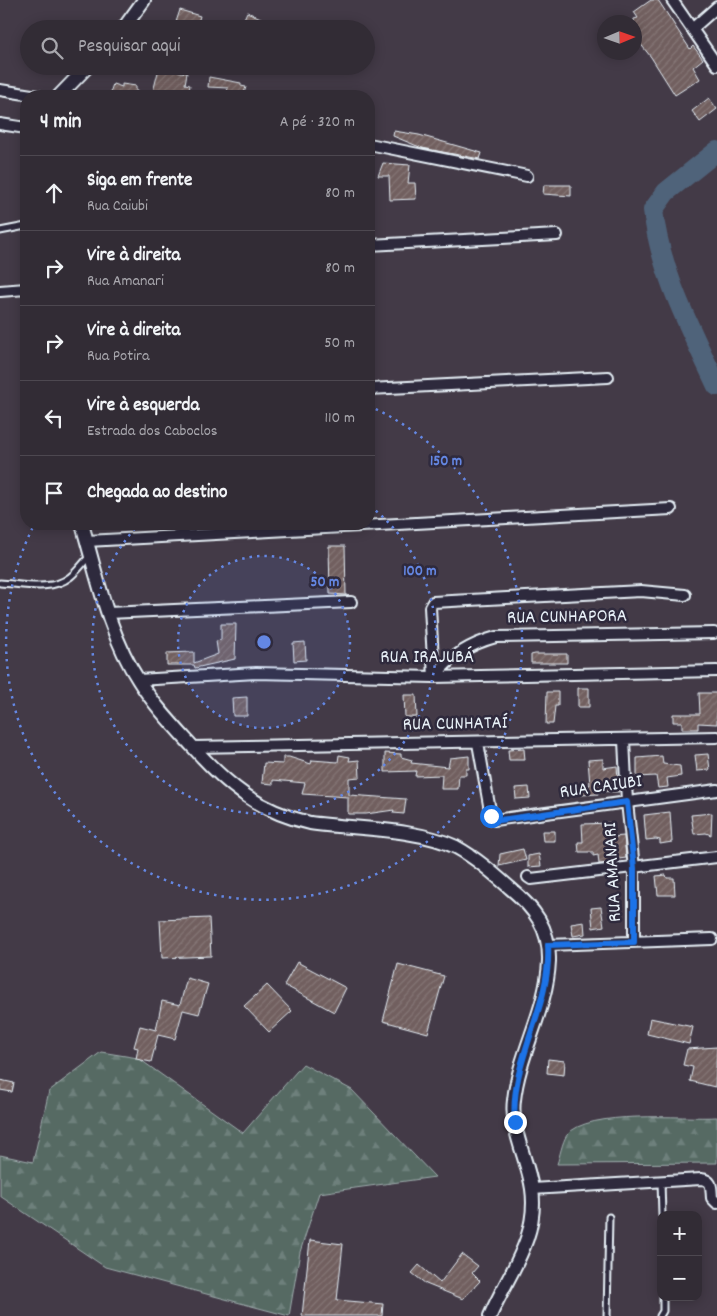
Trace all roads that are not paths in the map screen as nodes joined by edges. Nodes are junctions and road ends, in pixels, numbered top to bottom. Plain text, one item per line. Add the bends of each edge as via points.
1 (144, 0) edge
2 (672, 0) edge
3 (717, 7) edge
4 (130, 20) edge
5 (692, 29) junction
6 (717, 65) edge
7 (79, 75) edge
8 (0, 90) edge
9 (65, 90) edge
10 (20, 93) edge
11 (0, 124) edge
12 (20, 127) edge
13 (375, 145) edge
14 (527, 176) dead end
15 (20, 227) edge
16 (0, 231) edge
17 (557, 235) dead end
18 (375, 245) edge
19 (20, 289) edge
20 (0, 291) edge
21 (608, 377) dead end
22 (375, 389) edge
23 (671, 509) dead end
24 (375, 525) edge
25 (83, 530) edge
26 (287, 530) edge
27 (86, 541) junction
28 (91, 555) junction
29 (0, 583) edge
30 (685, 595) dead end
31 (351, 602) dead end
32 (108, 613) junction
33 (714, 633) dead end
34 (717, 671) edge
35 (434, 677) junction
36 (138, 680) junction
37 (717, 737) edge
38 (624, 740) junction
39 (478, 743) junction
40 (193, 748) junction
41 (717, 790) edge
42 (627, 802) junction
43 (717, 857) edge
44 (634, 868) junction
45 (528, 877) dead end
46 (712, 939) dead end
47 (634, 942) junction
48 (548, 945) junction
49 (661, 1181) junction
50 (532, 1189) junction
51 (717, 1203) edge
52 (662, 1211) edge
53 (609, 1217) dead end
54 (663, 1301) edge
55 (490, 1316) edge
56 (607, 1316) edge
57 (660, 1316) edge

1 - 4 street
2 - 5 street
3 - 5 street
5 - 6 street
7 - 9 street
8 - 10 street
11 - 12 street
13 - 14 street
15 - 16 lane
17 - 18 street
19 - 20 street
21 - 22 street
23 - 24 street
25 - 27 street
26 - 27 street
27 - 28 street
28 - 29 lane via 70,577 57,584
28 - 32 street
30 - 35 street via 641,591 433,602 430,607
31 - 32 street
32 - 36 street
33 - 35 street, RUA CUNHAPORA via 496,637 471,646 448,660
34 - 35 street, RUA IRAJUBÁ
35 - 36 street, RUA IRAJUBÁ via 256,673
36 - 40 street
37 - 38 street, RUA CUNHATAÍ
38 - 39 street, RUA CUNHATAÍ
38 - 42 street, RUA AMANARI
39 - 40 street, RUA CUNHATAÍ
39 - 42 street, RUA CAIUBI via 494,820
40 - 48 street via 231,787 291,819 428,838 454,847 481,862 526,901 544,926
41 - 42 street, RUA CAIUBI
42 - 44 street, RUA AMANARI
43 - 44 street
44 - 45 street
44 - 47 street, RUA AMANARI
46 - 47 street
47 - 48 street
48 - 50 street via 545,985 516,1083 513,1104
49 - 50 street
49 - 51 street via 707,1179 711,1183 712,1198
49 - 52 lane
50 - 55 street via 533,1216 529,1234
53 - 56 lane
54 - 57 lane

